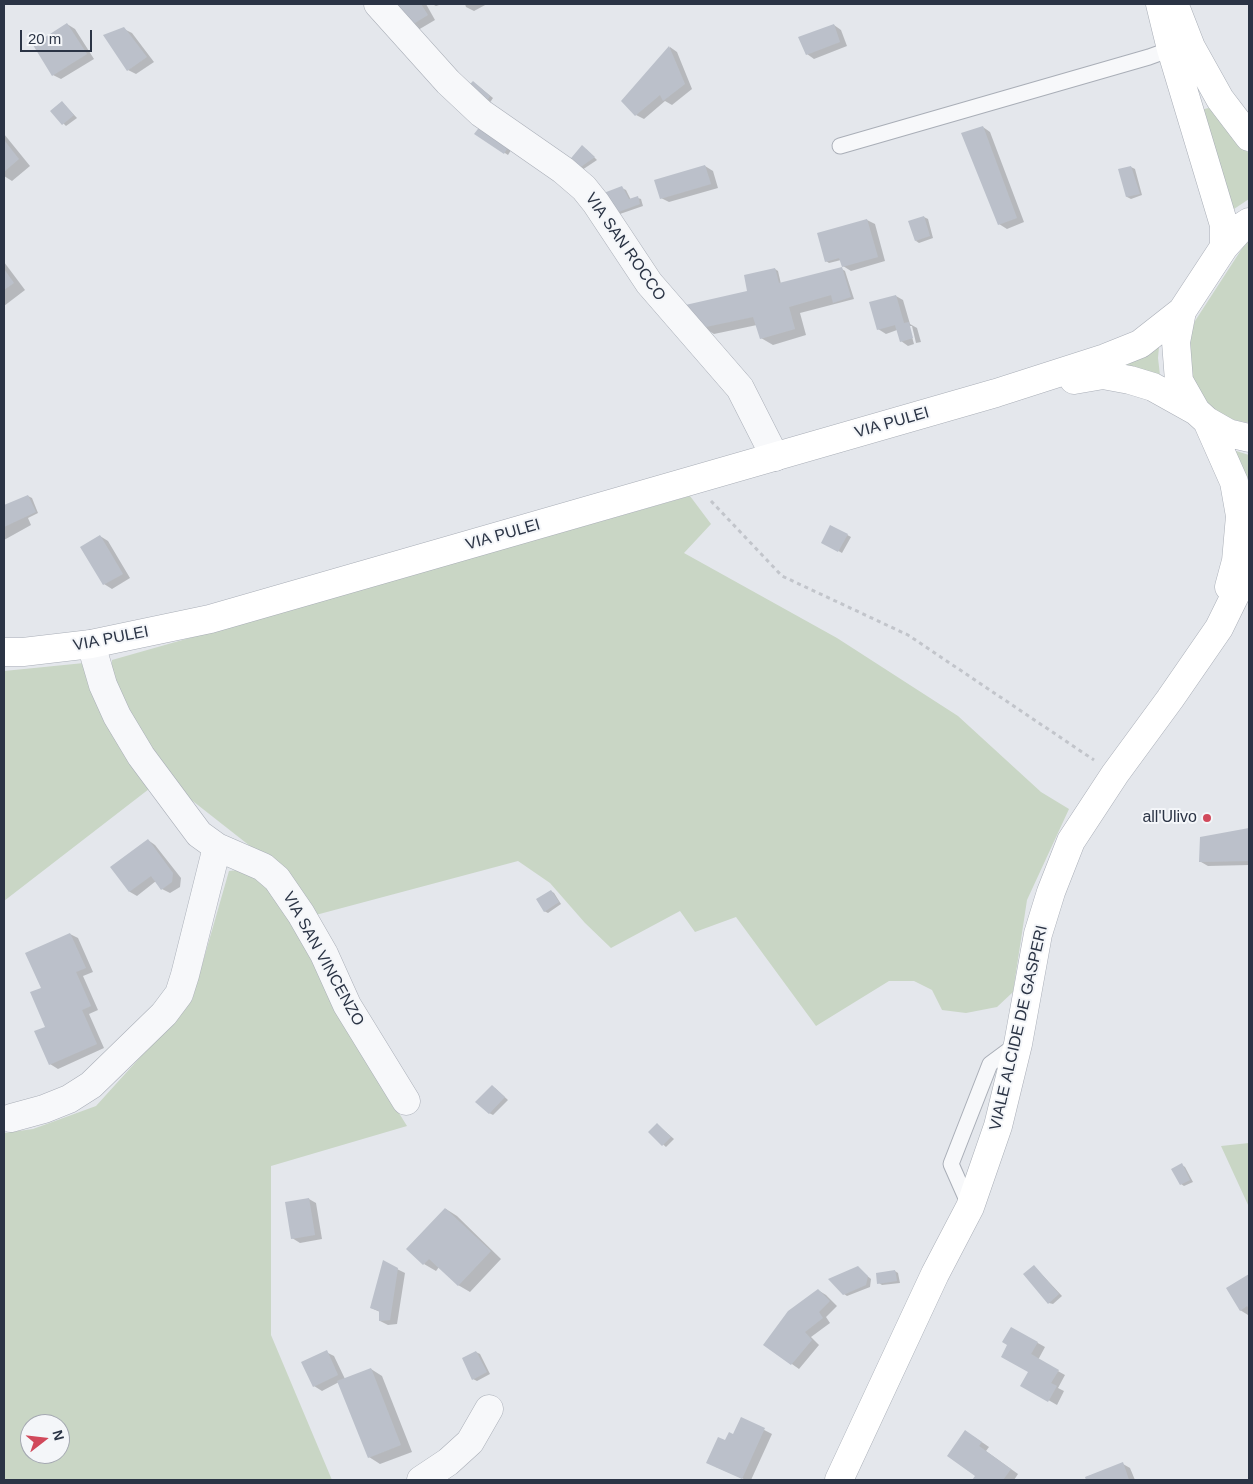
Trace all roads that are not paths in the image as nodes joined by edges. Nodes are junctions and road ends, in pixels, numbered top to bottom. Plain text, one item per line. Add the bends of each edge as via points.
1 (378, 4) edge
2 (1160, 4) edge
3 (1175, 4) edge
4 (1171, 49) junction
5 (1249, 137) edge
6 (840, 146) dead end
7 (1249, 222) edge
8 (1224, 247) junction
9 (1182, 312) junction
10 (996, 393) junction
11 (1201, 416) junction
12 (1249, 438) edge
13 (775, 457) junction
14 (1249, 567) edge
15 (1219, 628) junction
16 (91, 644) junction
17 (4, 652) edge
18 (217, 847) junction
19 (406, 1101) dead end
20 (10, 1118) dead end
21 (489, 1410) dead end
22 (839, 1479) edge
23 (421, 1480) edge

1 - 13 street, VIA SAN ROCCO via 481,114 584,188 649,283 740,388
2 - 4 main road
3 - 5 main road via 1196,56 1220,99
4 - 6 lane
4 - 8 main road via 1224,225
7 - 8 main road
8 - 9 main road
9 - 10 main road via 1140,344
9 - 11 main road via 1176,342 1179,382
10 - 11 main road via 1103,375 1153,387
10 - 13 main road, VIA PULEI
11 - 12 main road via 1228,433
11 - 15 main road via 1234,482 1240,516 1236,561
13 - 16 main road, VIA PULEI via 210,619
14 - 15 main road
15 - 22 main road, VIALE ALCIDE DE GASPERI via 1115,774 1072,841 1038,934 1018,1044 998,1126 970,1207
16 - 17 main road, VIA PULEI
16 - 18 street, VIA SAN VINCENZO via 103,685 141,756 199,834
18 - 19 street, VIA SAN VINCENZO via 263,866 277,879 301,914 347,1005
18 - 20 street via 179,994 164,1014 91,1085 69,1099
21 - 23 street via 470,1442

